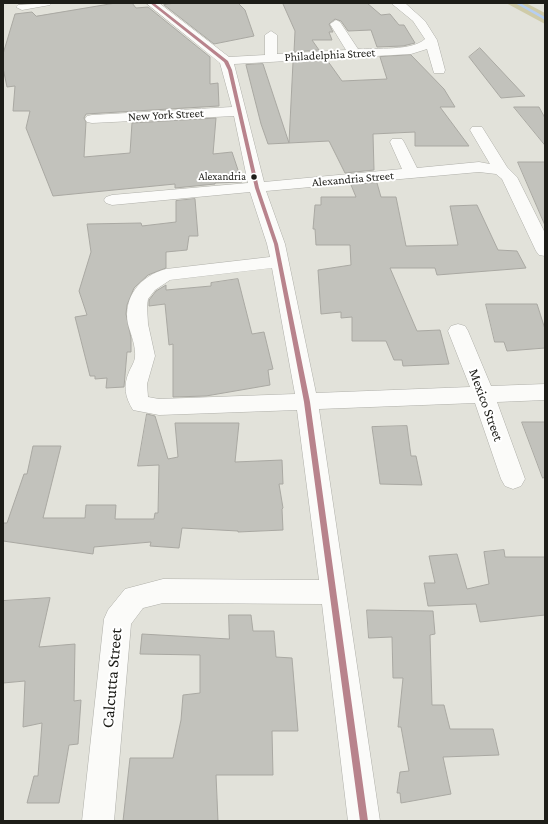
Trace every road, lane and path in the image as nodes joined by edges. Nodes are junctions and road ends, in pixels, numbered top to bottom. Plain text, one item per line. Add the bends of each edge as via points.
1 (46, 3) edge
2 (152, 3) edge
3 (397, 3) edge
4 (22, 7) dead end
5 (336, 24) dead end
6 (270, 35) dead end
7 (431, 40) junction
8 (354, 53) junction
9 (271, 58) junction
10 (226, 61) junction
11 (439, 70) dead end
12 (240, 111) junction
13 (92, 119) dead end
14 (477, 130) dead end
15 (397, 142) dead end
16 (501, 170) junction
17 (412, 174) junction
18 (257, 188) junction
19 (112, 200) dead end
20 (545, 251) edge
21 (279, 262) junction
22 (458, 331) dead end
23 (545, 392) edge
24 (484, 396) junction
25 (307, 402) junction
26 (513, 480) dead end
27 (334, 592) junction
28 (98, 821) edge
29 (364, 821) edge

1 - 4 street
2 - 10 street
3 - 7 street via 423,23
5 - 8 street
6 - 9 street
7 - 8 street, Philadelphia Street via 425,46 412,50
7 - 11 street
8 - 9 street, Philadelphia Street
9 - 10 street, Philadelphia Street
10 - 12 street
12 - 13 street, New York Street
12 - 18 street
14 - 16 street
15 - 17 street
16 - 17 street, Alexandria Street via 479,167
16 - 20 street via 509,177
17 - 18 street, Alexandria Street
18 - 19 street, Alexandria Street
18 - 21 street via 276,244
21 - 25 street
21 - 25 street via 166,275 144,289 138,299 136,316 146,360 135,388 136,397 141,404 158,407
22 - 24 street, Mexico Street
23 - 24 street
24 - 25 street
24 - 26 street, Mexico Street
25 - 27 street
27 - 28 street, Calcutta Street via 163,591 134,598 118,619
27 - 29 street

